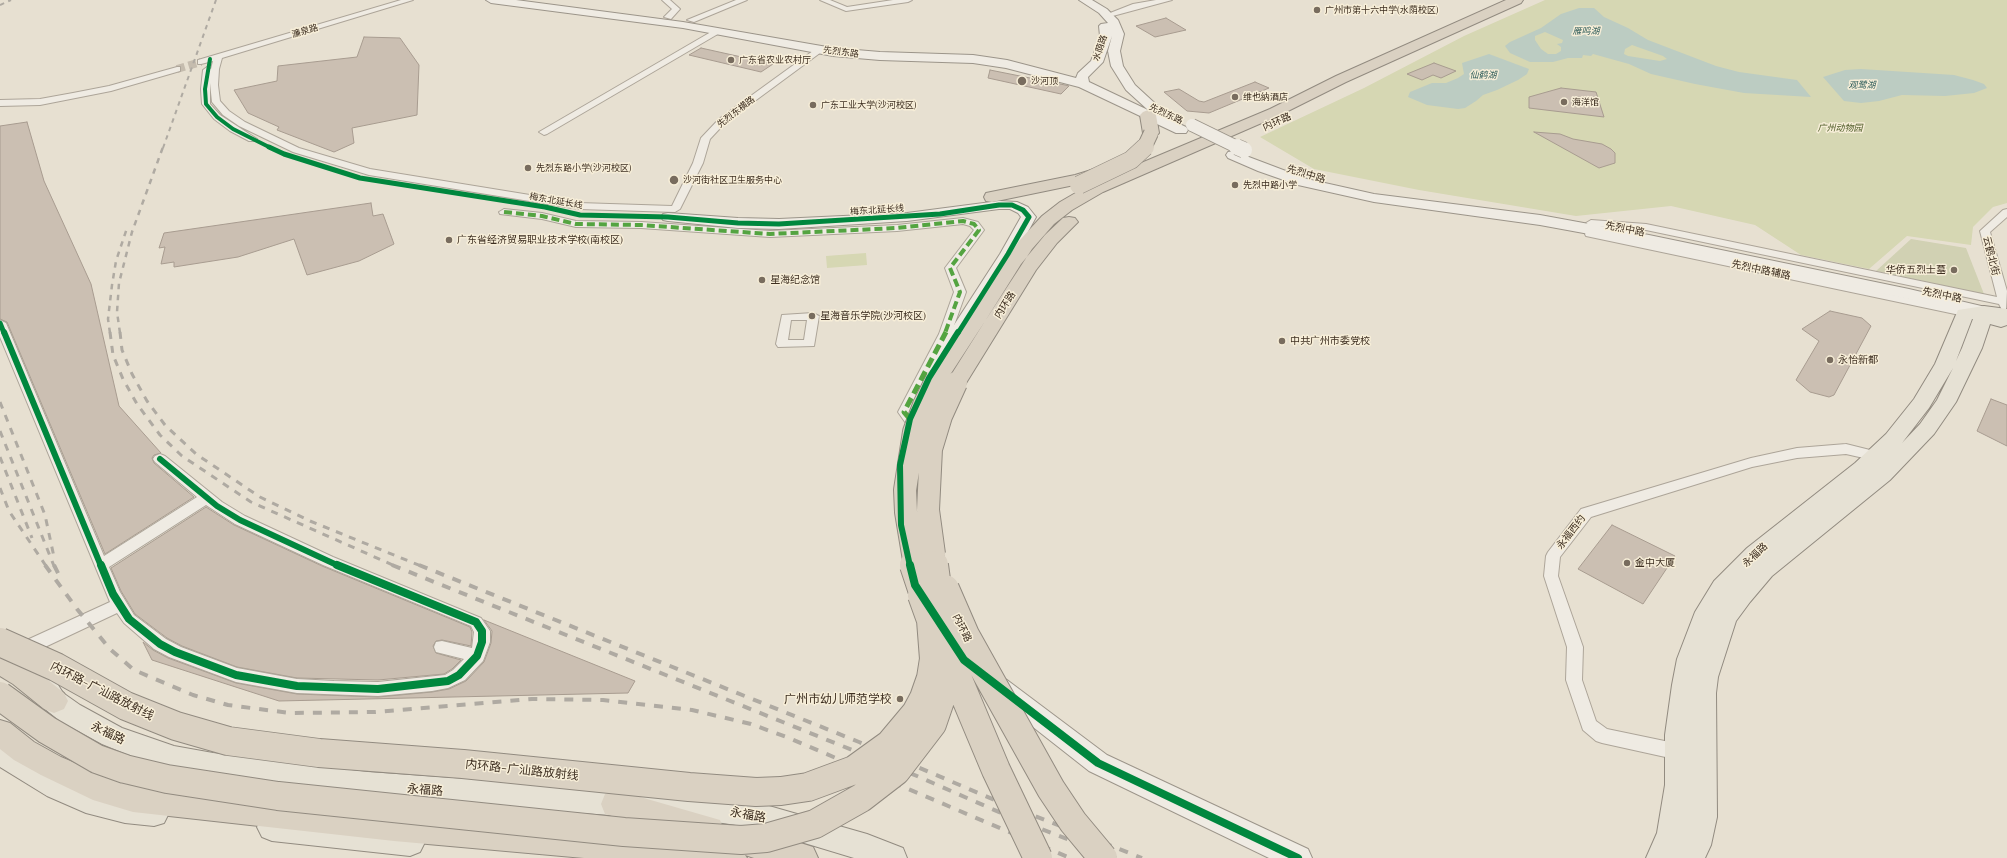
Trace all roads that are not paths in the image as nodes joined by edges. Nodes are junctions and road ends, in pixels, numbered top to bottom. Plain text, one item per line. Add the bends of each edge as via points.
1 (409, 0) edge
2 (491, 0) edge
3 (529, 0) edge
4 (666, 0) edge
5 (743, 0) edge
6 (824, 0) edge
7 (908, 0) edge
8 (1071, 0) edge
9 (1084, 0) edge
10 (1168, 0) edge
11 (1517, 0) edge
12 (1531, 0) edge
13 (1109, 15) junction
14 (668, 17) junction
15 (691, 20) junction
16 (714, 28) junction
17 (820, 50) junction
18 (219, 56) junction
19 (177, 69) tunnel mouth
20 (1120, 72) junction
21 (1082, 80) junction
22 (1107, 83) junction
23 (1298, 101) junction
24 (216, 102) junction
25 (0, 103) edge
26 (206, 104) junction
27 (1151, 112) junction
28 (544, 132) dead end
29 (286, 150) junction
30 (1364, 193) junction
31 (492, 196) junction
32 (992, 197) joint
33 (504, 212) dead end
34 (2007, 212) edge
35 (672, 213) junction
36 (966, 215) junction
37 (578, 220) junction
38 (1789, 260) junction
39 (1000, 280) junction
40 (1930, 292) junction
41 (2007, 311) edge
42 (1977, 313) junction
43 (0, 323) edge
44 (910, 420) junction
45 (1877, 456) junction
46 (160, 459) dead end
47 (206, 498) junction
48 (931, 541) junction
49 (101, 565) junction
50 (922, 595) junction
51 (119, 605) junction
52 (0, 634) edge
53 (442, 647) dead end
54 (7, 652) edge
55 (477, 656) junction
56 (0, 696) edge
57 (54, 701) joint
58 (0, 732) edge
59 (0, 752) edge
60 (1679, 752) junction
61 (616, 804) junction
62 (590, 858) edge
63 (731, 858) edge
64 (802, 858) edge
65 (892, 858) edge
66 (1038, 858) edge
67 (1103, 858) edge
68 (1298, 858) edge
69 (1662, 858) edge
70 (1690, 858) edge

1 - 18 street, 濂泉路
2 - 16 street, 先烈东路
3 - 14 street, 先烈东路
4 - 14 street via 676,9
5 - 15 street
6 - 7 street via 846,9
8 - 21 street, 水荫路 via 1097,16 1106,29 1097,62
9 - 13 street
10 - 13 street via 1131,7
11 - 23 highway, 内环路 via 1484,13
12 - 48 highway, 内环路, bridge via 1425,48 1291,116 1130,186 1087,209 1059,231 1040,253 956,382 941,416 928,468
13 - 20 street, 水荫路 via 1117,30 1114,56
14 - 15 street, 先烈东路
15 - 16 street, 先烈东路
16 - 17 street, 先烈东路
16 - 21 street, 先烈东路 via 852,49 1001,58
16 - 28 street
17 - 21 street, 先烈东路 via 872,56 986,61
17 - 35 street, 先烈东横路 via 722,121 706,138 698,163
18 - 24 street via 215,69
18 - 26 street, 濂泉路 via 205,60
19 - 25 street via 73,96 40,102
20 - 22 street
20 - 27 street
21 - 22 street
21 - 27 street, 先烈东路
22 - 27 street, 先烈东路
23 - 32 highway via 1097,174
23 - 39 highway, 内环路 via 1086,194 1057,213 1033,236
24 - 26 street
24 - 29 street, 梅东北延长线 via 242,124
26 - 29 street, 梅东北延长线 via 232,129
27 - 30 street, 先烈东路 via 1289,178
27 - 39 highway, bridge via 1151,133 1146,146 1131,160 1067,191 1044,207 1036,216
29 - 31 street, 梅东北延长线 via 360,178
30 - 38 street, 先烈中路 via 1513,209
30 - 42 street, 先烈中路 via 1419,206 1516,217 1649,240
31 - 35 street, 梅东北延长线
31 - 37 street, 梅东北延长线 via 545,207
32 - 35 street, 梅东北延长线 via 885,212 827,216
33 - 37 street
34 - 41 street, 云鹤北街 via 1985,231
35 - 36 street, 梅东北延长线 via 738,223 779,224 940,214
35 - 37 street, 梅东北延长线
36 - 37 street via 889,229 770,234
36 - 44 street via 979,230 950,268 960,292 945,334 904,412
36 - 44 street, 梅东北延长线 via 999,204 1012,205 1023,210 1029,217 929,378
38 - 40 street, 先烈中路
38 - 41 street, 先烈中路辅路
39 - 50 highway, 内环路, bridge via 945,365 927,398 914,432 907,471 906,512 912,557
40 - 41 street, 先烈中路
40 - 42 street
41 - 42 main road
42 - 45 main road, 永福路 via 1922,403
42 - 70 main road, 永福路 via 1972,348 1950,395 1927,429 1882,475 1764,570 1741,595 1725,618 1704,677 1702,817 1696,845
43 - 49 street
44 - 68 street via 900,465 901,525 915,585 964,660 1098,764
45 - 60 main road, 永福路 via 1824,501 1768,542 1723,588 1704,619 1690,659 1682,706
45 - 60 street, 永福西约 via 1846,449 1797,453 1751,463 1586,512 1553,556 1551,576 1575,647 1574,680 1589,724 1602,736
46 - 47 street
47 - 49 street
47 - 55 street via 240,520 328,561 476,622 482,631 482,642
48 - 56 highway, bridge via 946,670 944,689 932,724 896,771 861,798 815,824 766,838 733,840 624,832 278,796 167,779 97,759 47,730
48 - 67 highway, 内环路, bridge via 936,565 952,608 992,684 1051,789 1073,822
49 - 51 street
50 - 54 highway, 内环路-广汕路放射线, bridge via 931,620 934,659 931,678 916,713 890,744 854,770 808,787 781,791 756,792 689,787 463,764 311,752 228,741 176,726 132,708 56,667
50 - 66 highway, 内环路, bridge via 996,770
51 - 54 street
51 - 55 street via 147,634 175,652 236,675 297,686 378,689 432,684 448,681 459,675
52 - 54 main road
53 - 55 street
54 - 57 highway via 23,676
57 - 61 main road, 永福路 via 91,725 141,748 213,766 368,785
58 - 63 highway via 24,751 51,766 104,790 133,798 394,827 669,850
59 - 62 main road via 57,788 86,800 125,810 371,839
60 - 69 main road, 永福路 via 1679,785 1672,833
61 - 64 highway
61 - 65 main road, 永福路 via 723,810 755,815 867,848

